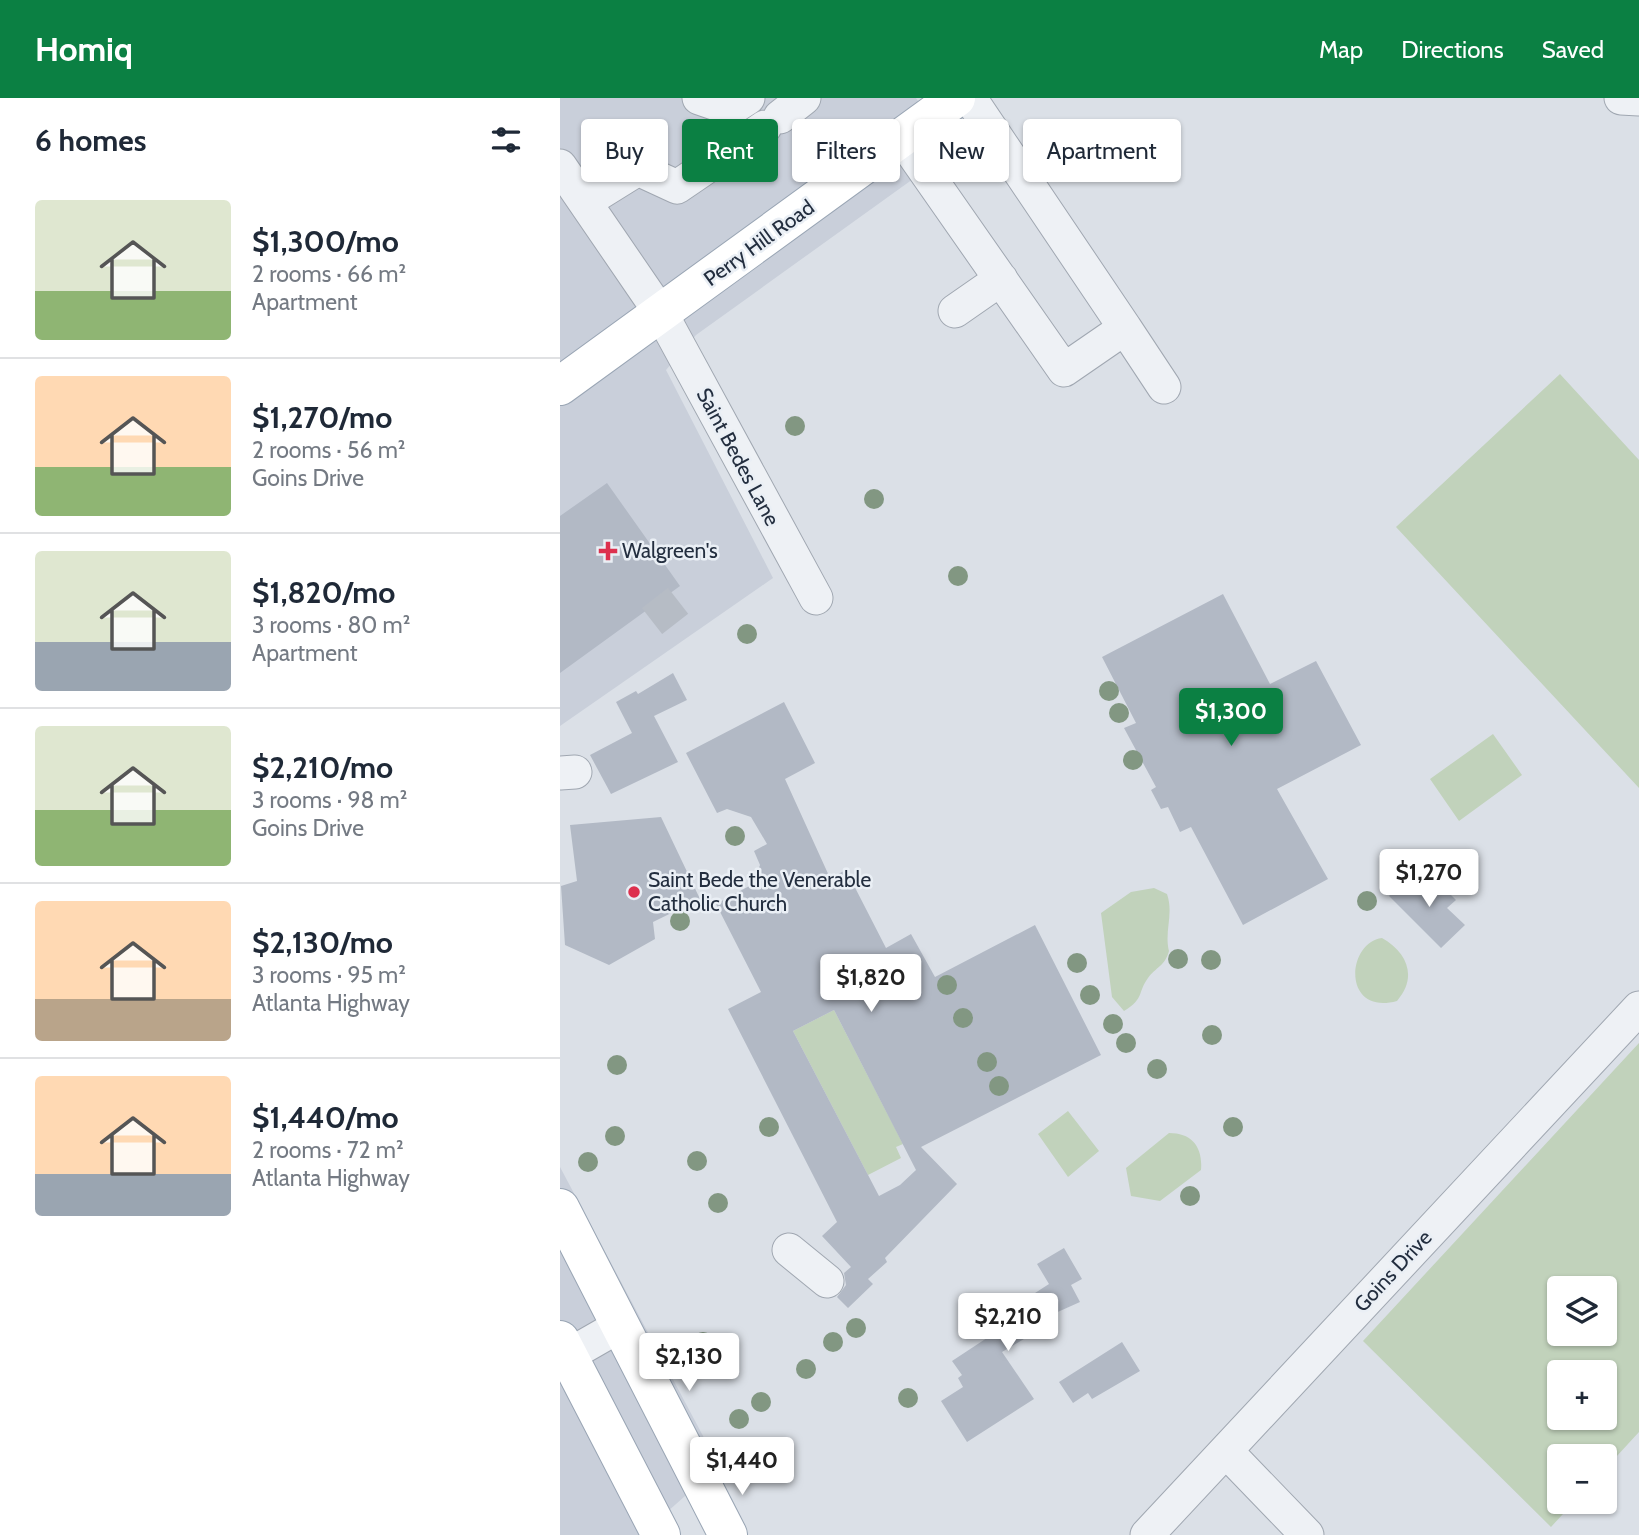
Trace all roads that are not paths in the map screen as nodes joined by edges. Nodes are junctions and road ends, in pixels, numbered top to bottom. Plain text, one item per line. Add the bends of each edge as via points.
1 (699, 98) edge
2 (748, 98) edge
3 (957, 98) edge
4 (970, 98) edge
5 (1620, 98) edge
6 (1639, 99) edge
7 (783, 114) edge
8 (902, 138) junction
9 (560, 166) edge
10 (585, 202) junction
11 (1001, 279) junction
12 (955, 311) dead end
13 (662, 315) junction
14 (1125, 328) junction
15 (560, 386) edge
16 (1164, 387) dead end
17 (816, 598) dead end
18 (1639, 1007) edge
19 (560, 1208) edge
20 (789, 1250) dead end
21 (827, 1281) dead end
22 (621, 1325) junction
23 (563, 1352) edge
24 (1226, 1451) junction
25 (661, 1535) edge
26 (728, 1535) edge
27 (1147, 1535) edge
28 (1307, 1535) edge

1 - 2 street via 731,109
3 - 8 main road, Perry Hill Road
4 - 14 street
5 - 6 street
7 - 10 street via 677,187 638,169
8 - 11 street
8 - 13 main road, Perry Hill Road
9 - 10 street, Saint Bedes Lane
10 - 13 street, Saint Bedes Lane
11 - 12 street
11 - 14 street via 1064,370
13 - 15 main road, Perry Hill Road
13 - 17 street, Saint Bedes Lane
14 - 16 street
18 - 24 street, Goins Drive
19 - 22 main road
20 - 21 street
22 - 23 street
22 - 26 main road
23 - 25 main road
24 - 27 street, Goins Drive
24 - 28 street

